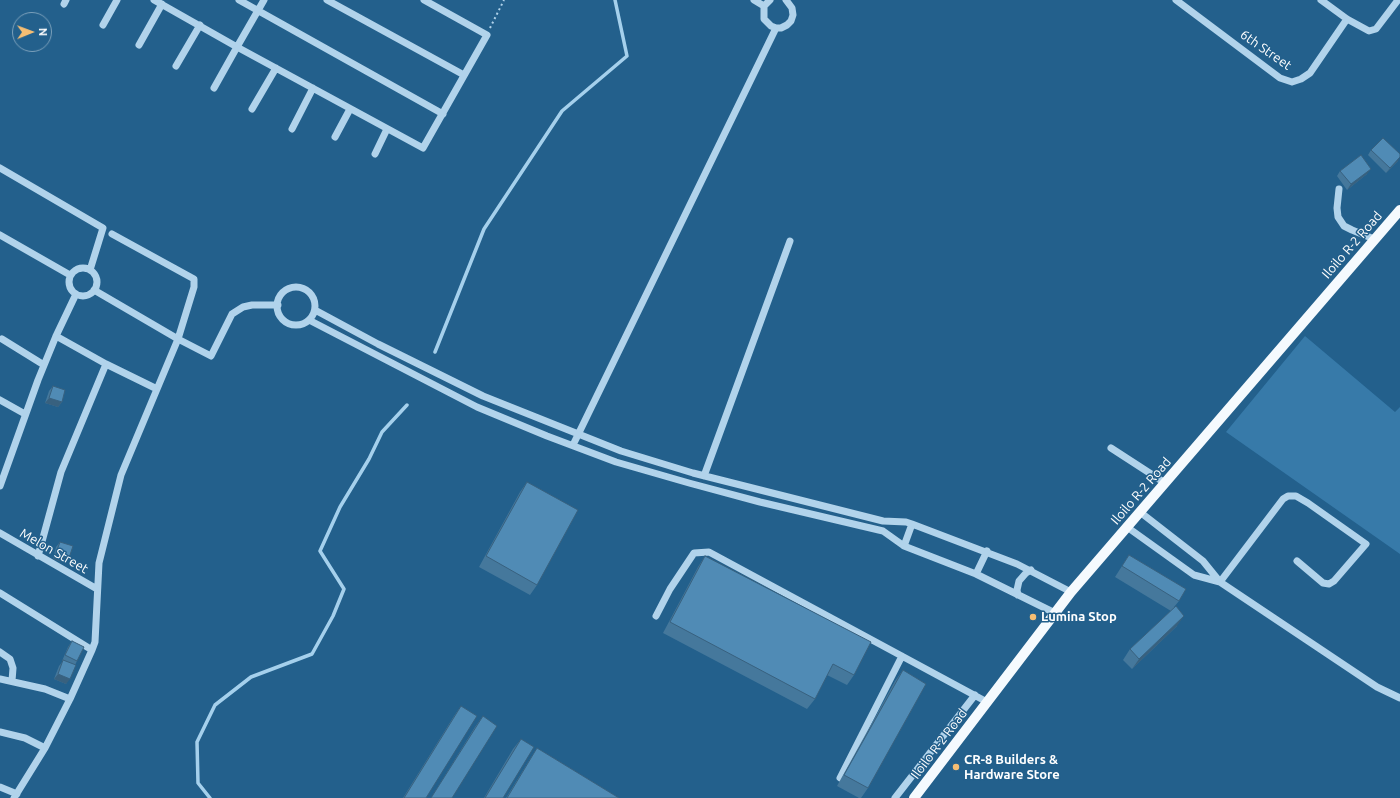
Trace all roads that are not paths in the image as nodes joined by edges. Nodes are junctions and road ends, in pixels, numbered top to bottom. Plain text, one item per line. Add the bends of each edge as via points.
1 (117, 0) edge
2 (154, 0) edge
3 (239, 0) edge
4 (264, 0) edge
5 (327, 0) edge
6 (424, 0) edge
7 (754, 0) edge
8 (770, 0) edge
9 (786, 0) edge
10 (1176, 0) edge
11 (1321, 0) edge
12 (1398, 0) edge
13 (162, 4) junction
14 (764, 6) junction
15 (258, 11) junction
16 (1347, 19) junction
17 (103, 25) dead end
18 (200, 26) junction
19 (776, 28) junction
20 (139, 45) dead end
21 (237, 47) junction
22 (176, 66) dead end
23 (276, 68) junction
24 (464, 75) junction
25 (214, 88) dead end
26 (313, 88) junction
27 (252, 109) dead end
28 (350, 109) junction
29 (443, 114) junction
30 (387, 128) junction
31 (292, 129) dead end
32 (335, 137) dead end
33 (375, 154) dead end
34 (0, 168) edge
35 (1339, 189) dead end
36 (1400, 210) edge
37 (112, 234) dead end
38 (0, 235) edge
39 (1374, 239) junction
40 (790, 241) dead end
41 (90, 270) junction
42 (70, 276) junction
43 (94, 290) junction
44 (76, 294) junction
45 (278, 305) junction
46 (315, 310) junction
47 (309, 320) junction
48 (56, 336) junction
49 (178, 339) junction
50 (2, 340) dead end
51 (378, 344) junction
52 (373, 353) junction
53 (106, 364) junction
54 (44, 365) junction
55 (429, 370) junction
56 (424, 380) junction
57 (157, 389) junction
58 (483, 396) junction
59 (0, 400) edge
60 (477, 407) junction
61 (25, 414) junction
62 (553, 425) junction
63 (578, 434) junction
64 (547, 436) junction
65 (573, 445) junction
66 (1111, 448) dead end
67 (621, 451) junction
68 (616, 462) junction
69 (3, 465) edge
70 (693, 473) junction
71 (704, 476) junction
72 (689, 483) junction
73 (1165, 483) junction
74 (0, 486) edge
75 (763, 491) junction
76 (760, 502) junction
77 (838, 509) junction
78 (1140, 512) junction
79 (835, 520) junction
80 (912, 524) junction
81 (1127, 527) junction
82 (0, 533) edge
83 (904, 546) junction
84 (987, 551) junction
85 (38, 556) junction
86 (1297, 561) dead end
87 (1031, 570) junction
88 (976, 574) junction
89 (1220, 582) junction
90 (97, 589) junction
91 (1071, 592) junction
92 (0, 594) edge
93 (1018, 595) junction
94 (1055, 613) junction
95 (656, 616) dead end
96 (92, 650) junction
97 (0, 652) edge
98 (902, 656) junction
99 (0, 679) edge
100 (12, 681) junction
101 (975, 695) junction
102 (1400, 698) edge
103 (70, 699) junction
104 (987, 702) junction
105 (0, 732) edge
106 (45, 748) junction
107 (840, 778) dead end
108 (0, 786) edge
109 (16, 796) edge
110 (895, 798) edge
111 (914, 798) edge

1 - 17 street
2 - 13 street
3 - 15 street
4 - 15 street
5 - 24 street
6 - 24 street via 487,35
7 - 14 street
8 - 14 street
9 - 19 street via 792,8 791,21
10 - 16 street, 6th Street via 1280,78 1292,82 1301,80 1310,73
11 - 16 street
12 - 16 street via 1372,31 1365,30
13 - 18 street
13 - 20 street
14 - 19 street via 764,19
15 - 21 street
15 - 29 street
18 - 21 street
18 - 22 street
19 - 63 street
21 - 23 street
21 - 25 street
23 - 26 street
23 - 27 street
24 - 29 street
26 - 28 street
26 - 31 street
28 - 30 street
28 - 32 street
29 - 30 street via 423,148
30 - 33 street
34 - 41 street via 103,228
35 - 39 street via 1338,217 1344,226
36 - 39 main road, Iloilo R-2 Road
37 - 49 street via 194,279 194,287
38 - 42 street
39 - 73 main road, Iloilo R-2 Road
40 - 71 street
41 - 42 street via 81,268
41 - 43 street via 96,277
42 - 44 street via 69,285
43 - 44 street via 82,296
43 - 49 street
44 - 48 street
45 - 46 street via 282,294 287,290 299,288 313,298
45 - 47 street via 278,311 285,322 298,325
45 - 49 street via 252,305 232,314 211,356
46 - 47 street
46 - 51 street
47 - 52 street
48 - 53 street
48 - 54 street
49 - 57 street
50 - 54 street
51 - 52 street
51 - 55 street
52 - 56 street
53 - 57 street
53 - 85 street via 61,472
54 - 61 street
55 - 56 street
55 - 58 street
56 - 60 street
57 - 90 street via 121,475 99,563
58 - 60 street
58 - 62 street
59 - 61 street
60 - 64 street
61 - 69 street
62 - 63 street
62 - 64 street
63 - 65 street
63 - 67 street
64 - 65 street
65 - 68 street
66 - 73 street
67 - 68 street
67 - 70 street
68 - 72 street
69 - 74 street
70 - 71 street
70 - 72 street
71 - 75 street
72 - 76 street
73 - 78 main road, Iloilo R-2 Road
75 - 76 street
75 - 77 street
76 - 79 street
77 - 79 street
77 - 80 street via 883,521
78 - 81 main road, Iloilo R-2 Road
78 - 89 street via 1203,560
79 - 83 street via 883,531
80 - 83 street
80 - 84 street
81 - 89 street via 1194,575
81 - 91 main road, Iloilo R-2 Road
82 - 85 street, Melon Street
83 - 88 street
84 - 87 street
84 - 88 street
85 - 90 street, Melon Street
86 - 89 street via 1323,583 1329,584 1366,544 1308,503 1296,496 1288,496 1283,499
87 - 91 street
87 - 93 street via 1019,581
88 - 93 street
89 - 102 street via 1377,687
90 - 96 street via 95,642
91 - 94 main road, Iloilo R-2 Road
92 - 96 street
93 - 94 street
94 - 104 main road, Iloilo R-2 Road
95 - 98 street via 694,553 709,552
96 - 103 street
97 - 100 street via 10,659 13,668
98 - 101 street
98 - 107 street
99 - 100 street
100 - 103 street via 45,689
101 - 104 street
101 - 110 street
103 - 106 street
104 - 111 main road, Iloilo R-2 Road
105 - 106 street via 25,738
106 - 109 street
108 - 109 street

